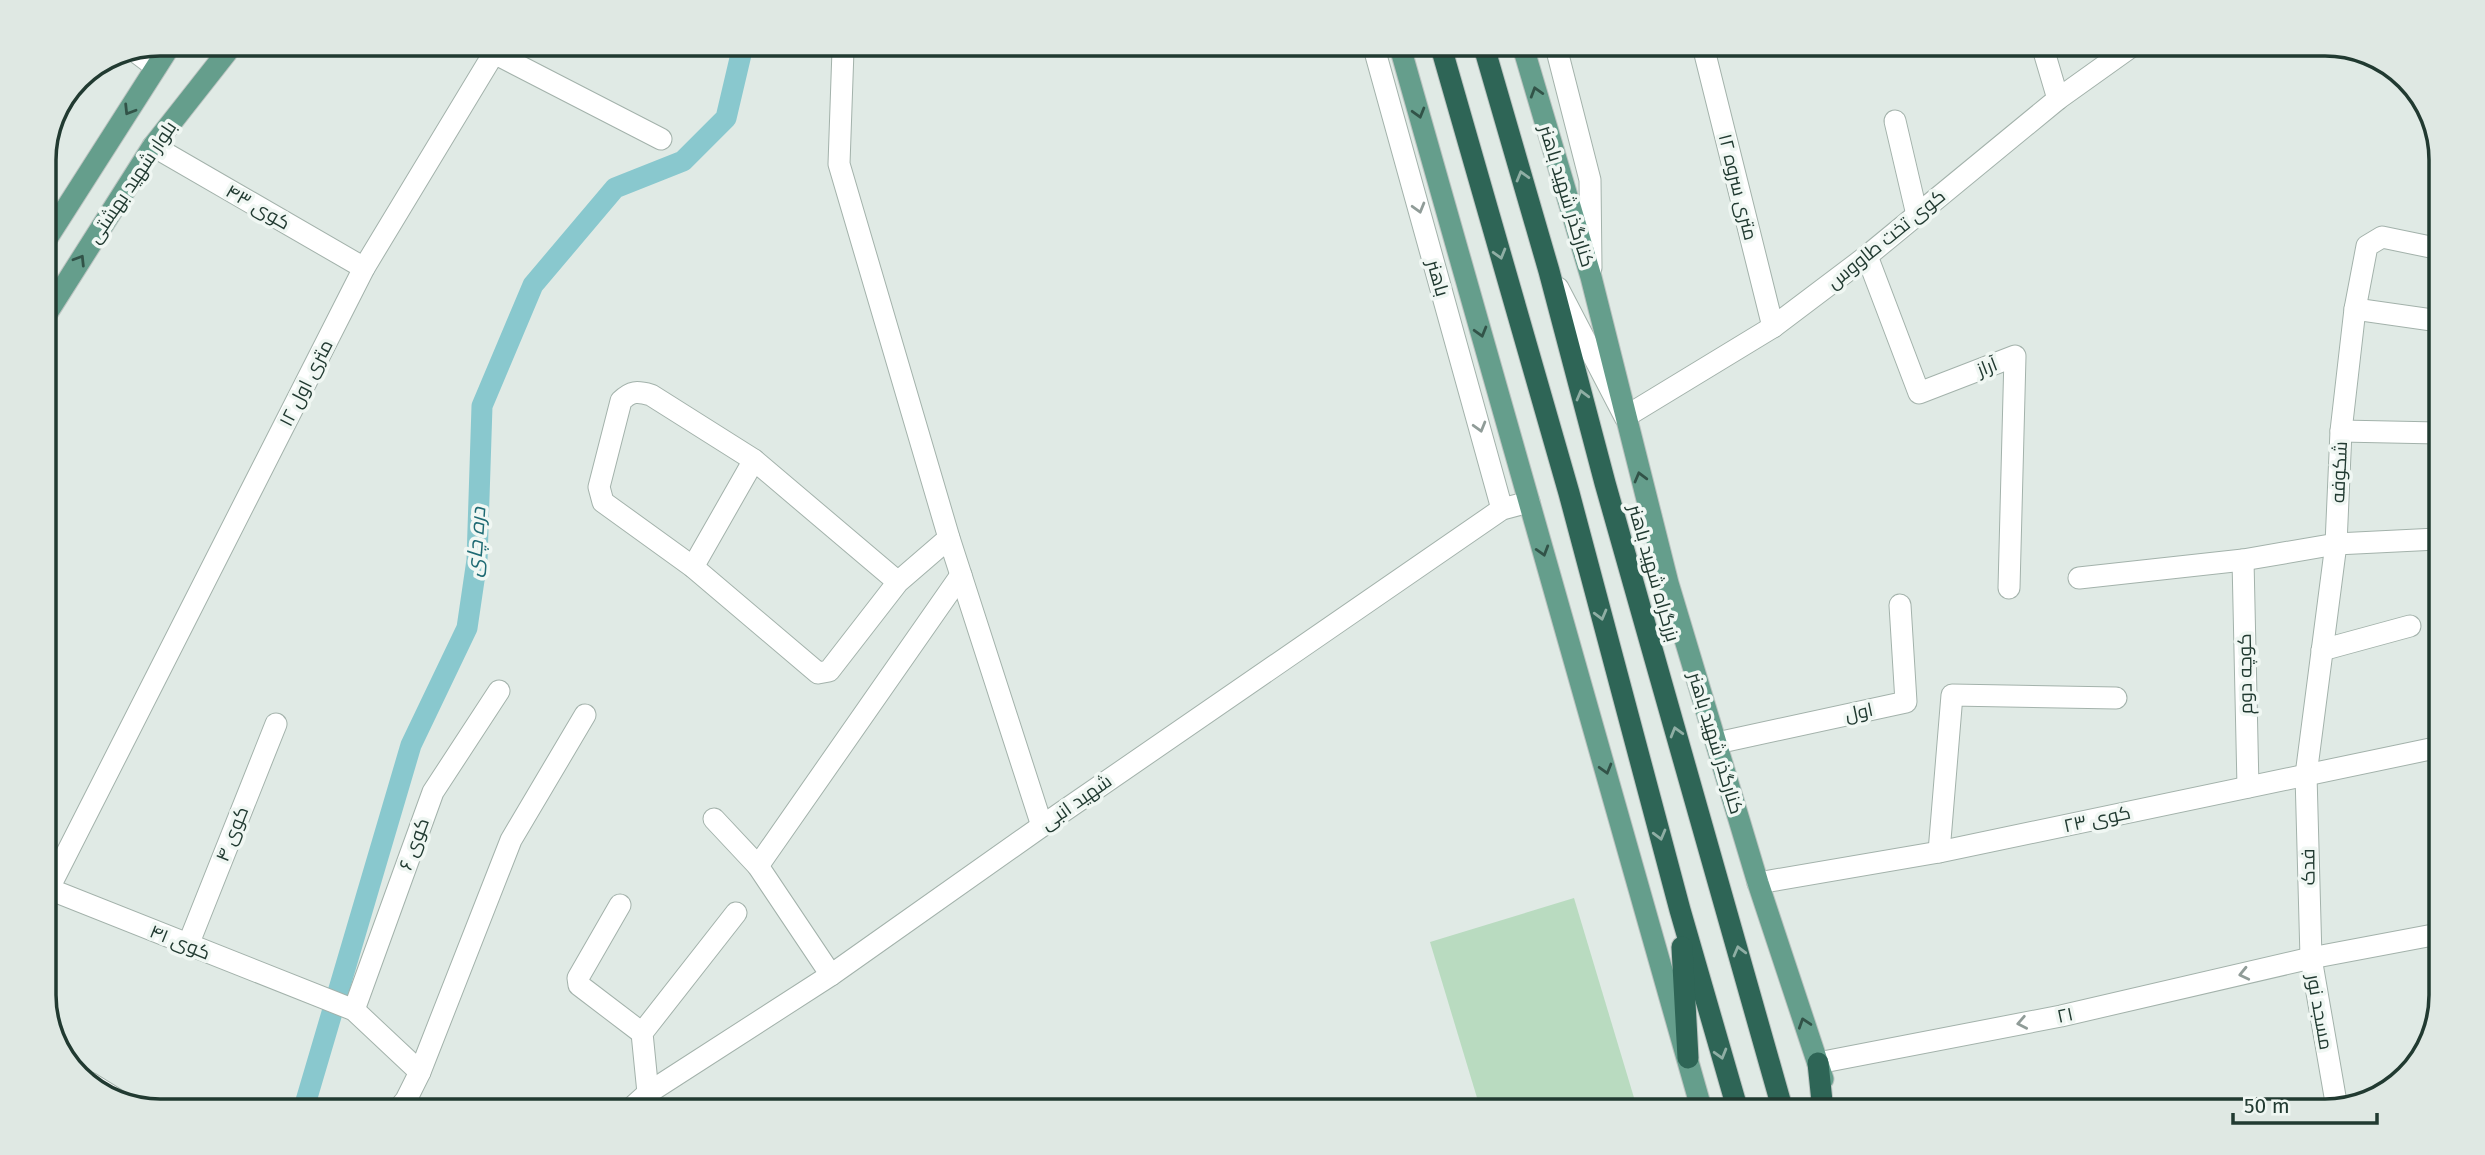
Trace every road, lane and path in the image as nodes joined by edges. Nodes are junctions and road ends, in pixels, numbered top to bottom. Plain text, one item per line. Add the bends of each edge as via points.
1 (224, 56) edge
2 (492, 56) edge
3 (500, 56) edge
4 (844, 56) edge
5 (1376, 56) edge
6 (1403, 56) edge
7 (1444, 56) edge
8 (1487, 56) edge
9 (1525, 56) edge
10 (1558, 56) edge
11 (1705, 56) edge
12 (2045, 56) edge
13 (2119, 56) edge
14 (161, 60) edge
15 (2058, 99) junction
16 (1895, 121) dead end
17 (661, 139) dead end
18 (153, 145) junction
19 (1917, 215) junction
20 (56, 224) edge
21 (2429, 247) edge
22 (1867, 256) junction
23 (364, 268) junction
24 (1549, 271) junction
25 (1591, 277) junction
26 (56, 299) edge
27 (2356, 309) junction
28 (2429, 320) edge
29 (1773, 327) junction
30 (1625, 417) junction
31 (2341, 431) junction
32 (2429, 433) edge
33 (754, 460) junction
34 (1529, 502) junction
35 (1502, 509) junction
36 (949, 538) junction
37 (2429, 539) edge
38 (2336, 544) junction
39 (2243, 560) junction
40 (693, 567) junction
41 (961, 575) junction
42 (2079, 578) dead end
43 (898, 582) junction
44 (2009, 587) dead end
45 (1900, 605) dead end
46 (2410, 626) dead end
47 (2322, 650) junction
48 (499, 691) dead end
49 (2116, 698) dead end
50 (585, 715) dead end
51 (276, 724) dead end
52 (1717, 743) junction
53 (2429, 749) edge
54 (2306, 775) junction
55 (2248, 787) junction
56 (714, 819) dead end
57 (1042, 825) junction
58 (1939, 852) junction
59 (758, 866) junction
60 (56, 871) edge
61 (1758, 883) junction
62 (56, 895) edge
63 (620, 905) dead end
64 (1680, 910) junction
65 (736, 913) dead end
66 (2429, 936) edge
67 (188, 945) junction
68 (2311, 958) junction
69 (831, 975) junction
70 (354, 1010) junction
71 (642, 1033) junction
72 (1688, 1058) junction
73 (1818, 1063) junction
74 (420, 1072) junction
75 (648, 1093) junction
76 (2340, 1098) edge
77 (411, 1099) edge
78 (641, 1099) edge
79 (1699, 1099) edge
80 (1735, 1099) edge
81 (1780, 1099) edge
82 (1822, 1099) edge
83 (1829, 1099) edge

1 - 18 main road, بلوار شهید بهشتی
2 - 23 street, ۱۲ متری اول
3 - 17 street, ۱۲ متری اول
4 - 36 street via 838,164
5 -> 35 street, باهنر
6 -> 34 main road
7 -> 64 highway via 1569,493
24 -> 8 highway, بزرگراه شهید باهنر
25 -> 9 main road, کنارگذر شهید باهنر
10 - 25 street via 1590,180
11 - 29 street, ۱۲ متری سروه
12 - 15 street
13 - 15 street, کوی تخت طاووس
14 -> 20 main road, بلوار شهید بهشتی
15 - 19 street, کوی تخت طاووس
16 - 19 street
18 - 23 street, کوی ۴۳
26 -> 18 main road, بلوار شهید بهشتی
19 - 22 street, کوی تخت طاووس
21 - 27 street, شکوفه via 2382,237 2367,246
22 - 29 street, کوی تخت طاووس
22 - 44 street, آراز via 1919,393 2015,356
23 - 60 street, ۱۲ متری اول
24 - 30 street
81 -> 24 highway, بزرگراه شهید باهنر
25 - 30 main road, کنارگذر شهید باهنر
27 - 28 street
27 - 31 street, شکوفه
29 - 30 street, کوی تخت طاووس
52 -> 30 main road, کنارگذر شهید باهنر via 1668,583
31 - 32 street
31 - 38 street, شکوفه
33 - 40 street
33 - 40 street via 651,395 636,391 621,401 599,487 603,502
33 - 43 street
34 - 35 street, شهید انبی
34 -> 72 main road
35 - 57 street, شهید انبی
36 - 41 street
36 - 43 street
37 - 38 street
38 - 39 street
38 - 47 street, شکوفه
39 - 42 street
39 - 55 street, کوچه دوم
40 - 43 street via 818,673 829,671
41 - 57 street
41 - 59 street
45 - 52 street, اول via 1906,702
46 - 47 street
47 - 54 street, شکوفه
48 - 70 street, کوی ۶ via 433,792
49 - 58 street via 1952,695
50 - 74 street via 511,840
51 - 67 street, کوی ۴
52 - 61 main road, کنارگذر شهید باهنر
53 - 54 street, کوی ۲۳
54 - 55 street, کوی ۲۳
54 - 68 street, فدک
55 - 58 street, کوی ۲۳
56 - 59 street
57 - 69 street, شهید انبی
58 - 61 street, کوی ۲۳
59 - 69 street
73 -> 61 main road, کنارگذر شهید باهنر
62 - 67 street, کوی ۴۱
63 - 71 street via 578,978 579,985
64 - 72 highway
64 -> 80 highway
65 - 71 street
66 - 68 street, ۲۱
67 - 70 street, کوی ۴۱
68 -> 73 street, ۲۱ via 2061,1016
68 - 76 street, مسجد نور
69 - 75 street, شهید انبی
70 - 74 street
71 - 75 street
72 - 79 main road
73 - 82 highway
73 - 83 main road, کنارگذر شهید باهنر
74 - 77 street
75 - 78 street, شهید انبی

